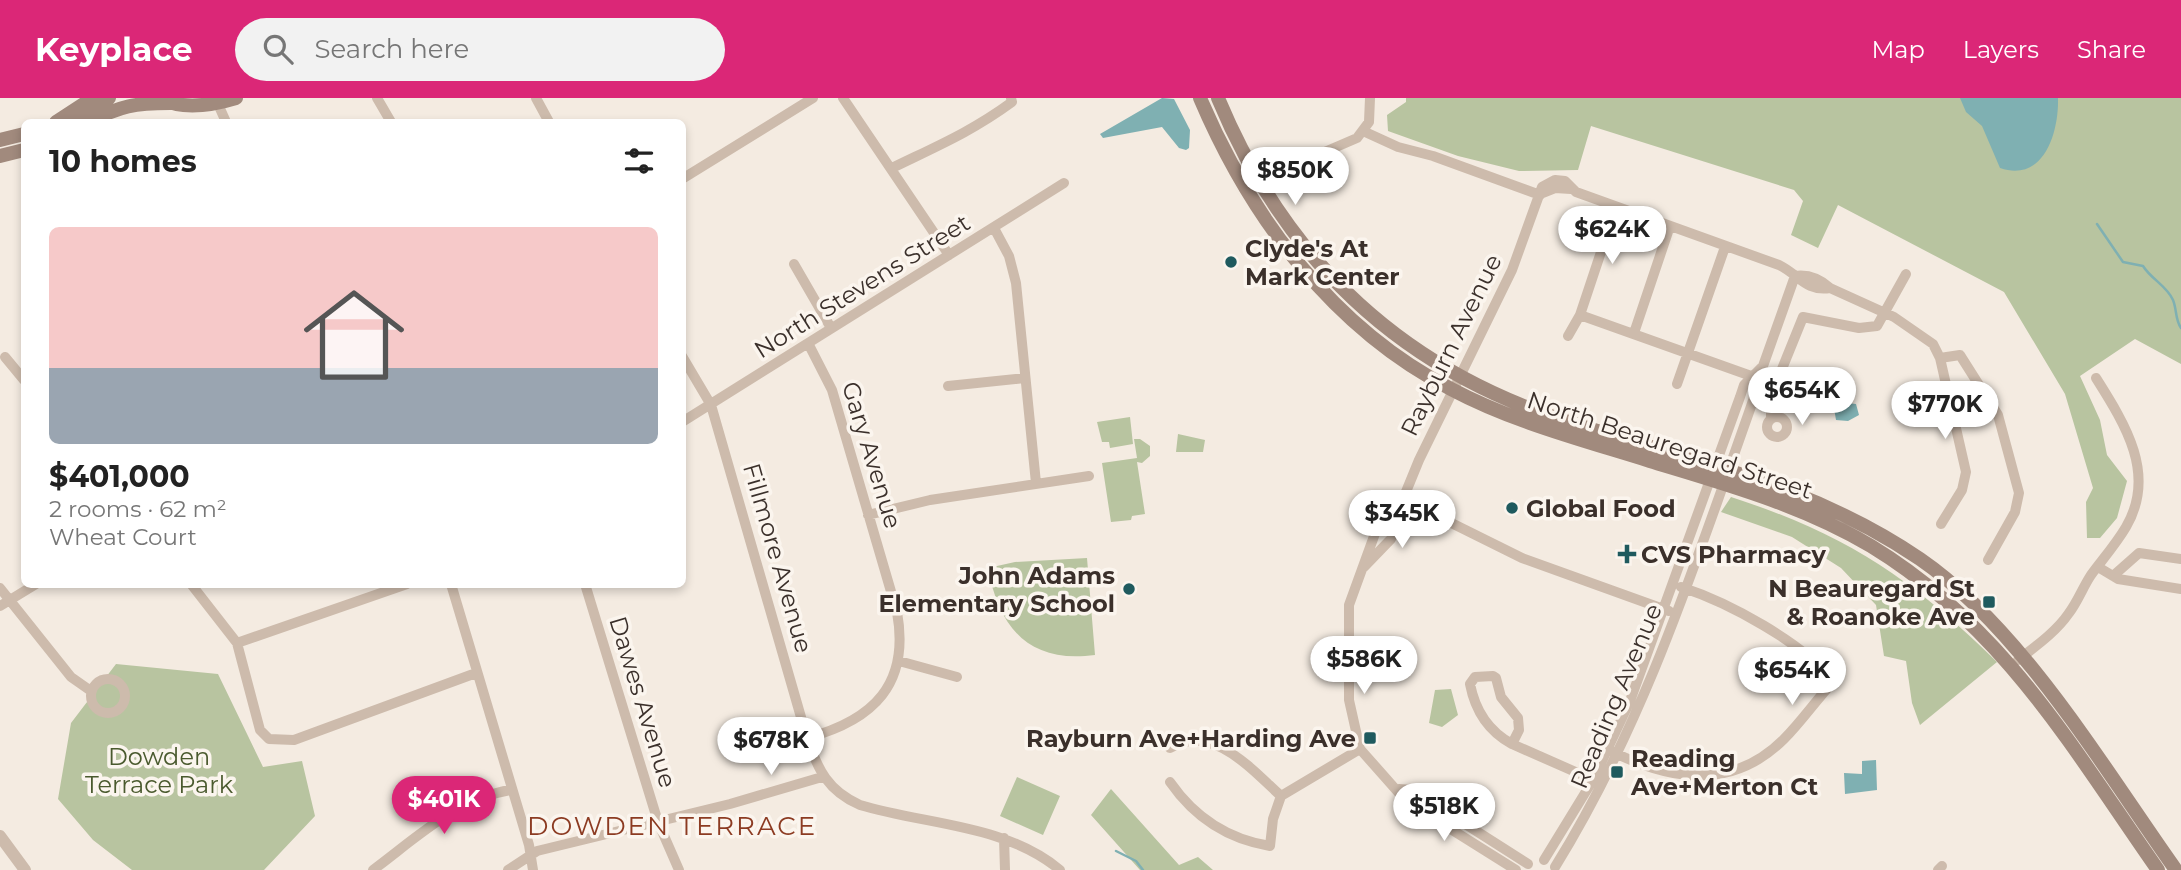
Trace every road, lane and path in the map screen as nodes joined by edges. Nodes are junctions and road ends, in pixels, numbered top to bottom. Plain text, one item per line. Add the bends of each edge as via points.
1 (83, 98) edge
2 (93, 98) edge
3 (109, 98) edge
4 (236, 98) edge
5 (377, 98) edge
6 (536, 98) edge
7 (813, 98) edge
8 (843, 98) edge
9 (1011, 98) edge
10 (1200, 98) edge
11 (1218, 98) edge
12 (1370, 98) edge
13 (165, 100) edge
14 (218, 104) junction
15 (69, 119) edge
16 (70, 119) edge
17 (72, 119) edge
18 (96, 119) edge
19 (225, 119) edge
20 (389, 119) edge
21 (548, 119) edge
22 (1363, 131) junction
23 (21, 135) edge
24 (0, 140) edge
25 (21, 151) edge
26 (0, 156) edge
27 (892, 168) junction
28 (686, 177) edge
29 (1064, 183) dead end
30 (1261, 187) junction
31 (1540, 195) junction
32 (1616, 207) junction
33 (1670, 226) junction
34 (994, 228) junction
35 (1725, 247) junction
36 (949, 255) junction
37 (794, 264) dead end
38 (1906, 274) dead end
39 (1796, 275) junction
40 (1886, 313) junction
41 (1580, 315) junction
42 (831, 328) junction
43 (1634, 333) junction
44 (1569, 336) dead end
45 (809, 345) junction
46 (1687, 353) junction
47 (5, 358) dead end
48 (1940, 358) junction
49 (686, 363) edge
50 (21, 377) edge
51 (1755, 377) junction
52 (1026, 378) junction
53 (2096, 378) dead end
54 (1455, 383) junction
55 (1676, 384) dead end
56 (948, 386) dead end
57 (711, 405) junction
58 (1735, 411) junction
59 (1748, 415) junction
60 (686, 420) edge
61 (1719, 475) junction
62 (1088, 476) dead end
63 (1036, 483) junction
64 (1403, 499) junction
65 (1398, 512) junction
66 (1428, 513) junction
67 (868, 515) junction
68 (1941, 524) dead end
69 (2181, 559) edge
70 (1988, 560) dead end
71 (1364, 567) junction
72 (2098, 567) junction
73 (2113, 576) junction
74 (0, 587) edge
75 (1679, 587) junction
76 (29, 588) edge
77 (194, 588) edge
78 (395, 588) edge
79 (452, 588) edge
80 (586, 588) edge
81 (2181, 589) edge
82 (9, 599) junction
83 (0, 606) edge
84 (1670, 612) junction
85 (237, 643) junction
86 (2017, 661) junction
87 (899, 662) junction
88 (476, 673) junction
89 (957, 677) dead end
90 (91, 691) dead end
91 (807, 738) junction
92 (1512, 744) junction
93 (1170, 748) dead end
94 (1360, 749) junction
95 (1608, 749) junction
96 (1618, 754) junction
97 (822, 777) junction
98 (1170, 782) dead end
99 (1598, 782) junction
100 (1398, 789) junction
101 (511, 790) junction
102 (1281, 796) junction
103 (658, 822) junction
104 (0, 836) edge
105 (1004, 838) junction
106 (531, 856) junction
107 (1544, 860) junction
108 (1526, 867) edge
109 (1556, 868) edge
110 (1511, 869) edge
111 (25, 870) edge
112 (373, 870) edge
113 (508, 870) edge
114 (533, 870) edge
115 (679, 870) edge
116 (1005, 870) edge
117 (1060, 870) edge
118 (2158, 870) edge
119 (2176, 870) edge

1 - 15 main road
2 - 16 main road
3 - 17 main road
4 - 14 main road
5 - 20 street
6 - 21 street
7 - 28 street
8 - 27 street
9 - 27 street via 1002,110 950,143
10 - 54 main road, North Beauregard Street via 1232,166 1296,263 1370,335
11 - 30 main road, North Beauregard Street
12 - 22 street via 1371,112
13 - 14 main road
13 - 18 main road via 130,104
14 - 19 street
22 - 30 street
22 - 31 street
23 - 24 main road
25 - 26 main road
27 - 36 street
29 - 34 street, North Stevens Street
30 - 54 main road, North Beauregard Street via 1302,245 1364,311
31 - 32 street via 1555,188 1571,188
31 - 54 street, Rayburn Avenue via 1512,270
32 - 33 street
32 - 41 street
33 - 35 street
33 - 43 street
34 - 36 street, North Stevens Street
34 - 52 street via 1014,269
35 - 39 street
35 - 46 street
36 - 42 street, North Stevens Street
37 - 42 street
38 - 40 street
39 - 40 street
39 - 51 street, Reading Avenue
40 - 48 street via 1928,338
40 - 59 street via 1877,326 1859,328 1803,317 1774,392 1772,419
41 - 43 street
41 - 44 street
42 - 45 street, North Stevens Street
43 - 46 street
45 - 57 street, North Stevens Street
45 - 67 street, Gary Avenue via 832,390
46 - 51 street
46 - 55 street
47 - 50 street
48 - 68 street via 1966,472 1962,490
48 - 70 street via 1960,355 1998,415 2019,492 2015,512
49 - 57 street, Fillmore Avenue
51 - 58 street, Reading Avenue via 1745,385
51 - 59 street, Reading Avenue
52 - 56 street
52 - 63 street
53 - 72 street via 2126,427 2140,469 2134,510
54 - 61 main road, North Beauregard Street via 1532,424
54 - 64 street, Rayburn Avenue
57 - 60 street, North Stevens Street
57 - 91 street, Fillmore Avenue
58 - 59 street
58 - 61 street, Reading Avenue
59 - 61 street, Reading Avenue
61 - 75 street, Reading Avenue
61 - 86 main road, North Beauregard Street via 1869,545 1928,584
62 - 63 street
63 - 67 street
64 - 65 street, Rayburn Avenue
64 - 66 street
65 - 66 street
65 - 71 street, Rayburn Avenue via 1391,539
65 - 71 street, Rayburn Avenue via 1377,528
66 - 84 street via 1522,558
67 - 87 street, Gary Avenue via 897,612
69 - 73 street via 2139,554
71 - 94 street, Rayburn Avenue via 1353,587 1348,617 1349,700
72 - 73 street
72 - 86 street via 2070,613
73 - 81 street
74 - 82 street
75 - 84 street, Reading Avenue
75 - 96 street via 1790,641 1833,681 1782,741 1738,769 1709,776 1664,773
76 - 82 street
77 - 85 street
78 - 85 street
79 - 88 street
80 - 103 street, Dawes Avenue
82 - 83 street
82 - 90 street via 71,677
84 - 95 street, Reading Avenue
84 - 96 street, Reading Avenue
85 - 88 street via 260,730 276,741 294,740
86 - 118 main road, North Beauregard Street
86 - 119 main road, North Beauregard Street
87 - 89 street
87 - 91 street, Gary Avenue via 884,692 862,715 848,725
88 - 101 street
91 - 97 street, Fillmore Avenue
92 - 92 street via 1486,724 1472,695 1470,684 1475,677 1496,678 1501,697 1520,724
92 - 99 street
93 - 102 street via 1190,741 1219,746
94 - 100 street
94 - 102 street
95 - 96 street
95 - 99 street, Reading Avenue
96 - 99 street, Reading Avenue
97 - 103 street
97 - 105 street via 860,805
98 - 102 street via 1211,825 1268,846
99 - 107 street, Reading Avenue
99 - 109 street, Reading Avenue
100 - 108 street via 1412,790
100 - 110 street via 1406,801
101 - 106 street
101 - 112 street via 482,796
103 - 106 street
103 - 115 street, Dawes Avenue
104 - 111 street
105 - 116 street
105 - 117 street
106 - 113 street
106 - 114 street
107 - 108 street
107 - 109 street

